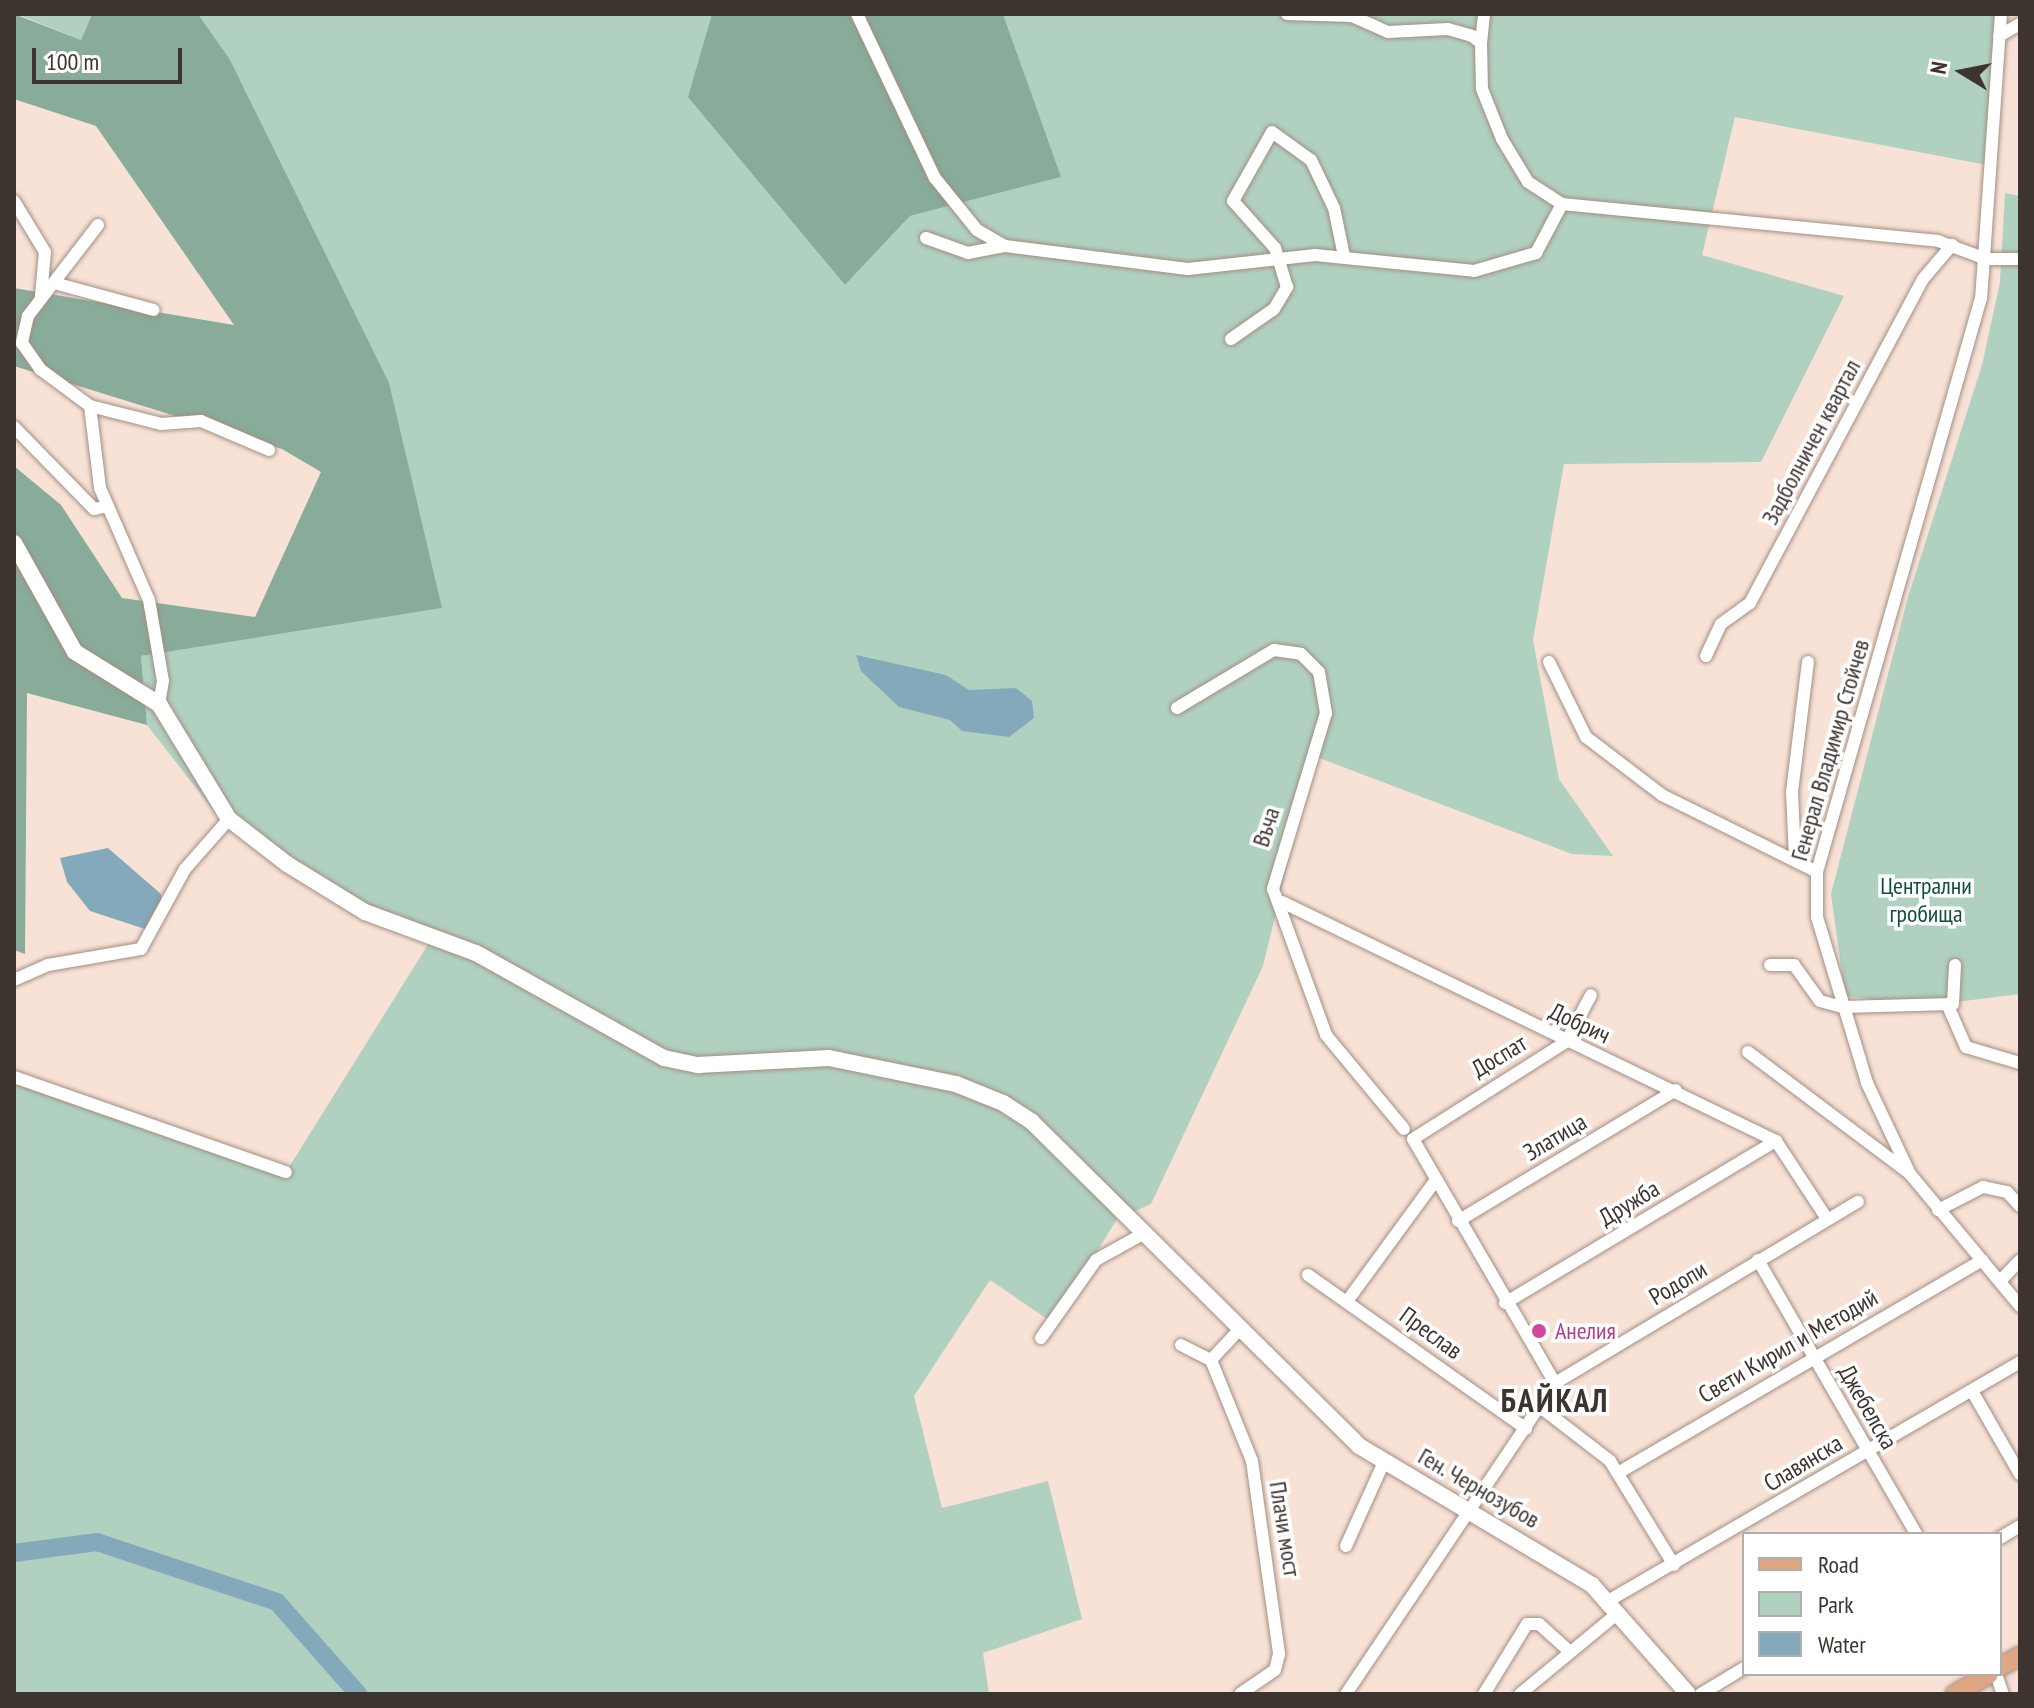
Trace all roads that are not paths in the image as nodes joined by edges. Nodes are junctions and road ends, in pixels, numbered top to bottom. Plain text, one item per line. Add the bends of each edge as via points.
1 (857, 14) edge
2 (1287, 14) edge
3 (1484, 14) edge
4 (2001, 14) edge
5 (1352, 15) edge
6 (2020, 24) edge
7 (1999, 36) junction
8 (1481, 43) junction
9 (14, 201) edge
10 (1562, 204) junction
11 (98, 225) dead end
12 (926, 238) dead end
13 (1952, 245) junction
14 (1005, 246) junction
15 (1344, 256) junction
16 (1279, 257) junction
17 (1986, 259) junction
18 (2020, 259) edge
19 (58, 284) junction
20 (41, 296) junction
21 (154, 310) dead end
22 (1231, 339) dead end
23 (90, 406) junction
24 (14, 427) edge
25 (269, 450) dead end
26 (108, 506) junction
27 (14, 543) edge
28 (1706, 656) dead end
29 (1549, 662) dead end
30 (1808, 662) dead end
31 (159, 704) junction
32 (1177, 708) dead end
33 (229, 819) junction
34 (1795, 858) junction
35 (1817, 872) junction
36 (1282, 902) junction
37 (1770, 965) dead end
38 (1955, 965) dead end
39 (14, 980) edge
40 (1591, 995) dead end
41 (1948, 1006) junction
42 (1842, 1007) junction
43 (1566, 1042) junction
44 (1748, 1052) dead end
45 (2020, 1063) edge
46 (14, 1077) edge
47 (1676, 1090) junction
48 (1408, 1134) junction
49 (1776, 1141) junction
50 (286, 1172) dead end
51 (1910, 1174) junction
52 (1435, 1181) junction
53 (1858, 1202) dead end
54 (2020, 1206) edge
55 (1938, 1210) junction
56 (1827, 1219) junction
57 (1458, 1221) junction
58 (1143, 1234) junction
59 (1758, 1260) junction
60 (1982, 1260) junction
61 (2020, 1260) edge
62 (1308, 1275) dead end
63 (2000, 1281) junction
64 (1348, 1300) junction
65 (1505, 1303) junction
66 (2020, 1306) edge
67 (1239, 1330) junction
68 (1041, 1338) dead end
69 (1181, 1345) dead end
70 (1813, 1356) junction
71 (1211, 1360) junction
72 (2020, 1362) edge
73 (1555, 1383) junction
74 (1972, 1391) junction
75 (1540, 1407) junction
76 (1526, 1429) junction
77 (1868, 1450) junction
78 (1384, 1462) junction
79 (1618, 1473) junction
80 (2020, 1474) edge
81 (1469, 1505) junction
82 (2020, 1526) edge
83 (1915, 1532) edge
84 (2002, 1537) edge
85 (1346, 1546) dead end
86 (1674, 1565) junction
87 (1613, 1607) junction
88 (1569, 1651) junction
89 (2020, 1656) edge
90 (2002, 1666) edge
91 (1742, 1669) edge
92 (1986, 1676) edge
93 (1682, 1692) edge
94 (1240, 1694) edge
95 (1346, 1694) edge
96 (1484, 1694) edge
97 (1520, 1694) edge
98 (1701, 1694) edge
99 (1955, 1694) edge

1 - 14 street via 935,178 977,230
2 - 5 street
3 - 8 street
4 - 7 street, Генерал Владимир Стойчев
5 - 8 street via 1388,32 1448,29
6 - 7 street
7 - 17 street, Генерал Владимир Стойчев
8 - 10 street via 1482,89 1502,139 1528,182
9 - 20 street via 45,252
10 - 13 street
10 - 15 street via 1547,242 1497,269
11 - 19 street
12 - 14 street via 968,253
13 - 17 street
13 - 28 street, Задболничен квартал via 1923,279 1750,603 1721,624
14 - 16 street via 1188,269
15 - 16 street
15 - 16 street via 1334,208 1311,160 1275,131 1233,201
16 - 22 street via 1287,280 1282,298
17 - 18 street
17 - 35 street, Генерал Владимир Стойчев via 1972,341
19 - 20 street
19 - 21 street
20 - 23 street via 23,329 28,355
23 - 25 street via 161,424 201,421
23 - 26 street
24 - 26 street via 73,492 94,509
26 - 31 street via 149,600 163,681
27 - 31 street via 75,652
29 - 34 street via 1586,737 1662,795
30 - 34 street via 1792,792
31 - 33 street
32 - 36 street, Въча via 1274,650 1301,654 1319,672 1326,713 1274,873
33 - 39 street via 185,869 157,932 141,949 48,965
33 - 58 street, Ген. Чернозубов via 365,912 476,953 664,1058 698,1065 829,1058 981,1092 1032,1122
34 - 35 street
35 - 42 street, Генерал Владимир Стойчев via 1817,917
36 - 43 street, Добрич
36 - 48 street, Въча via 1326,1035
37 - 42 street via 1794,965 1820,1001
38 - 41 street via 1957,1000
40 - 43 street, Доспат
41 - 42 street
41 - 45 street via 1966,1047
42 - 51 street, Генерал Владимир Стойчев via 1867,1083
43 - 47 street, Добрич
43 - 48 street, Доспат
44 - 51 street
46 - 50 street
47 - 49 street, Добрич
47 - 57 street, Златица
48 - 52 street, Въча
49 - 56 street, Добрич
49 - 65 street, Дружба
51 - 55 street, Генерал Владимир Стойчев
52 - 57 street, Въча
52 - 64 street
53 - 56 street, Родопи
54 - 55 street via 2007,1192 1983,1187
55 - 60 street, Генерал Владимир Стойчев
56 - 59 street, Родопи
57 - 65 street, Въча
58 - 67 street, Ген. Чернозубов
58 - 68 street via 1096,1260
59 - 70 street, Джебелска
59 - 73 street, Родопи
60 - 63 street, Генерал Владимир Стойчев
60 - 70 street, Свети Кирил и Методий
61 - 63 street
62 - 64 street, Преслав
63 - 66 street, Генерал Владимир Стойчев
64 - 76 street, Преслав
65 - 73 street, Въча
67 - 71 street
67 - 78 street, Ген. Чернозубов
69 - 71 street
70 - 77 street, Джебелска
70 - 79 street, Свети Кирил и Методий
71 - 94 street, Плачи мост via 1252,1461 1279,1654 1275,1670
72 - 74 street, Славянска
73 - 75 street, Родопи
74 - 77 street, Славянска
74 - 80 street
75 - 76 street, Родопи
75 - 79 street via 1596,1445
76 - 81 street, Родопи
77 - 83 street, Джебелска
77 - 86 street, Славянска
78 - 81 street, Ген. Чернозубов
78 - 85 street
79 - 86 street
81 - 87 street, Ген. Чернозубов
81 - 95 street, Родопи
82 - 84 street
86 - 87 street, Славянска
87 - 88 street, Славянска
87 - 93 street, Ген. Чернозубов
88 - 96 street via 1539,1624 1527,1624
88 - 97 street, Славянска
89 - 90 main road
91 - 98 street
92 - 99 main road

